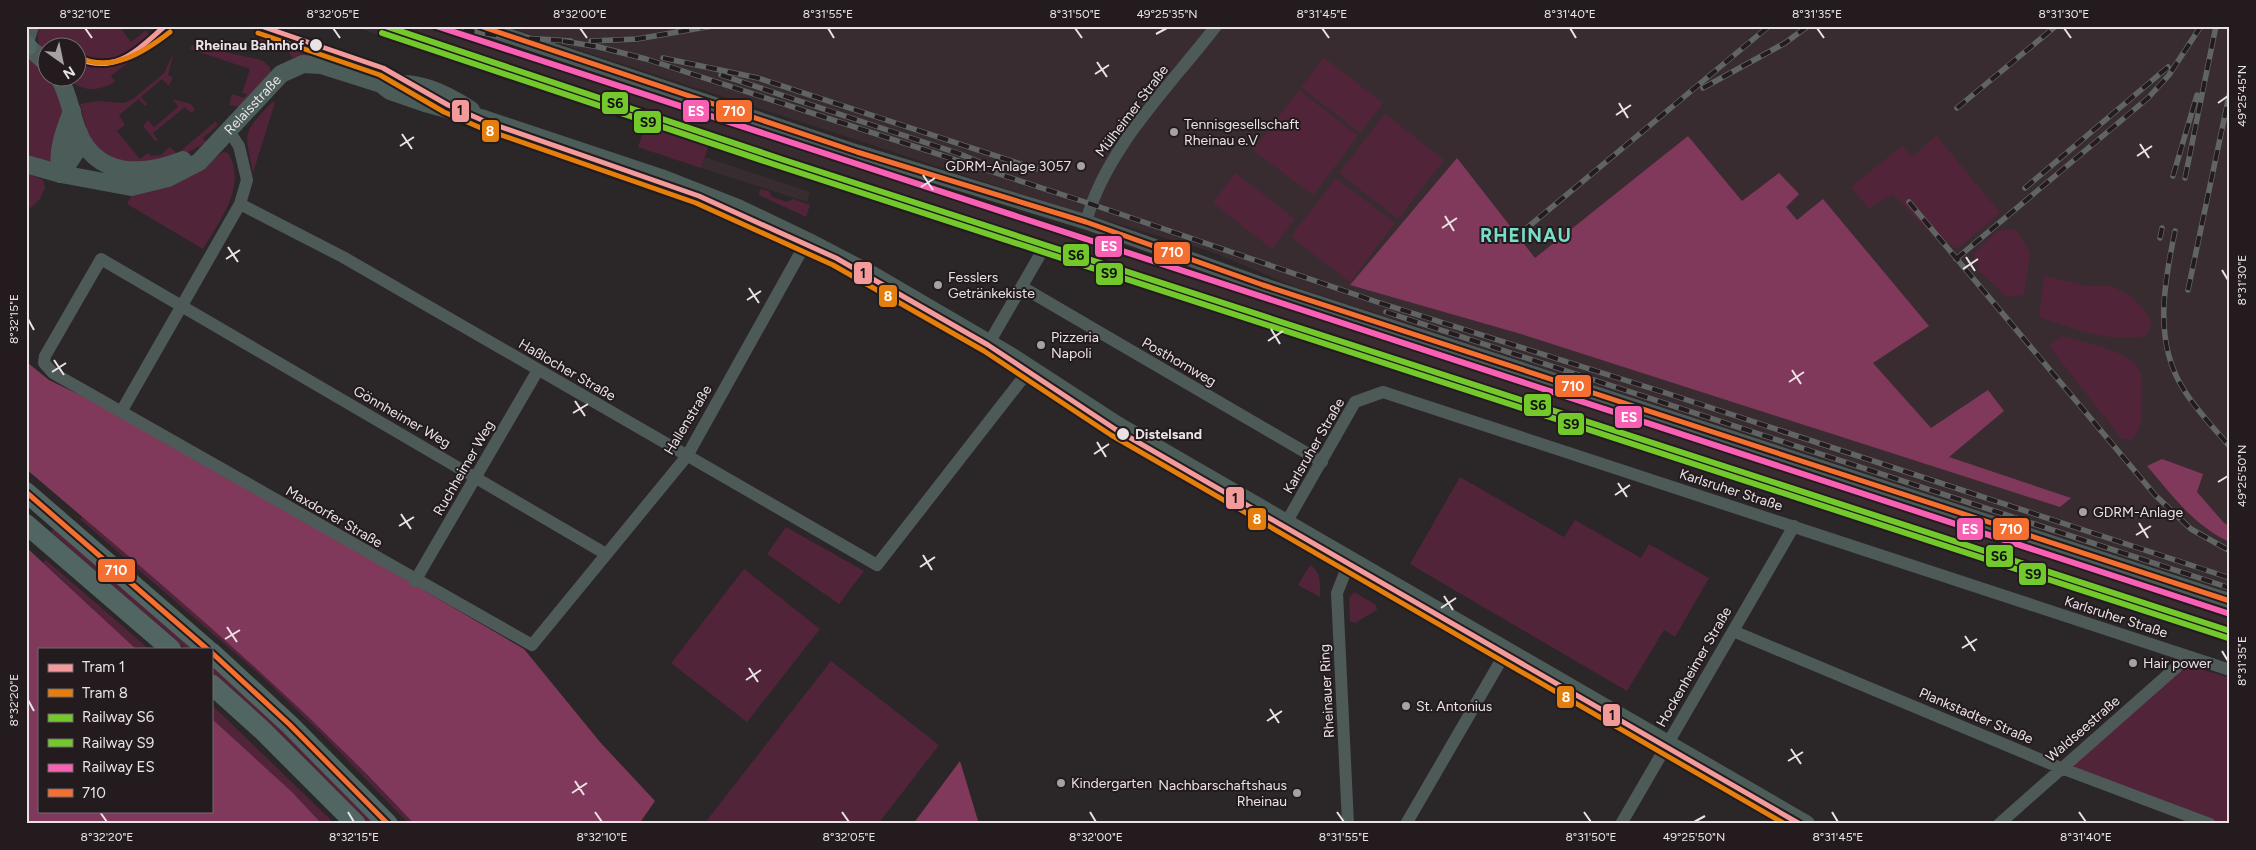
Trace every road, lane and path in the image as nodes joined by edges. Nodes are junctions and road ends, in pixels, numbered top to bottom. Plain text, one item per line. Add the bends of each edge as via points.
1 (33, 26) edge
2 (479, 26) edge
3 (1216, 26) edge
4 (27, 46) edge
5 (38, 55) edge
6 (64, 88) edge
7 (72, 111) junction
8 (229, 130) junction
9 (79, 133) junction
10 (213, 146) junction
11 (26, 164) edge
12 (140, 171) junction
13 (61, 174) junction
14 (114, 182) junction
15 (240, 204) junction
16 (1086, 222) junction
17 (807, 240) junction
18 (1041, 253) dead end
19 (1022, 287) junction
20 (182, 306) junction
21 (989, 343) junction
22 (1030, 369) junction
23 (538, 370) junction
24 (121, 412) junction
25 (687, 456) junction
26 (1322, 462) junction
27 (476, 478) junction
28 (26, 492) edge
29 (1286, 523) junction
30 (1794, 526) junction
31 (35, 531) edge
32 (606, 554) junction
33 (1350, 560) junction
34 (415, 581) junction
35 (2230, 601) edge
36 (1733, 631) junction
37 (532, 645) joint
38 (170, 648) edge
39 (206, 648) edge
40 (1507, 650) junction
41 (212, 653) edge
42 (2188, 657) junction
43 (2230, 670) edge
44 (212, 685) edge
45 (1667, 743) junction
46 (2062, 768) junction
47 (356, 824) edge
48 (388, 824) edge
49 (1348, 824) edge
50 (1406, 824) edge
51 (1621, 824) edge
52 (1806, 824) edge
53 (1999, 824) edge
54 (2210, 824) edge

1 - 4 street
2 - 16 street via 857,152
3 - 16 street, Mülheimer Straße via 1114,156 1090,204
4 - 5 main road
6 - 7 main road, Relaisstraße
7 - 9 main road, Relaisstraße
7 - 13 main road via 60,148
8 - 10 main road, Relaisstraße
8 - 15 street via 239,146 247,180
8 - 17 main road, Relaisstraße via 274,81 296,66 321,65 381,84 408,82 425,86 484,119 701,193
9 - 12 main road, Relaisstraße via 99,160 111,168
9 - 13 main road via 75,153
10 - 12 main road, Relaisstraße via 181,161
10 - 14 main road, Relaisstraße via 199,162 168,178 130,187
11 - 13 main road, Relaisstraße
12 - 14 main road, Relaisstraße
13 - 14 main road, Relaisstraße
15 - 20 street
15 - 23 street, Haßlocher Straße via 343,257
16 - 35 street via 1273,288
17 - 21 main road, Relaisstraße
17 - 25 street, Hallenstraße
18 - 19 street
19 - 21 street
19 - 26 street, Posthornweg
20 - 24 street
20 - 24 street, Gönnheimer Weg via 101,259 45,356 44,363 53,373
20 - 27 street, Gönnheimer Weg
21 - 22 main road, Relaisstraße
22 - 25 street, Haßlocher Straße via 877,565
22 - 29 main road, Relaisstraße via 1098,414
23 - 25 street, Haßlocher Straße
23 - 27 street, Ruchheimer Weg
24 - 34 street, Maxdorfer Straße
25 - 32 street, Hallenstraße
26 - 29 street, Karlsruher Straße
26 - 30 street, Karlsruher Straße via 1355,402 1383,392
27 - 32 street, Gönnheimer Weg
27 - 34 street, Ruchheimer Weg
28 - 39 highway
29 - 33 main road, Relaisstraße
30 - 36 street, Hockenheimer Straße
30 - 42 street, Karlsruher Straße
31 - 38 highway
32 - 37 street, Hallenstraße
33 - 40 main road, Relaisstraße
33 - 49 street, Rheinauer Ring via 1337,593
34 - 37 street, Maxdorfer Straße
36 - 45 street, Hockenheimer Straße
36 - 46 street, Plankstadter Straße
40 - 45 main road, Relaisstraße
40 - 50 street
41 - 48 highway via 290,725
42 - 43 street, Karlsruher Straße
42 - 46 street, Waldseestraße
44 - 47 highway
45 - 51 street, Hockenheimer Straße
45 - 52 main road, Relaisstraße
46 - 53 street, Waldseestraße
46 - 54 street, Plankstadter Straße

